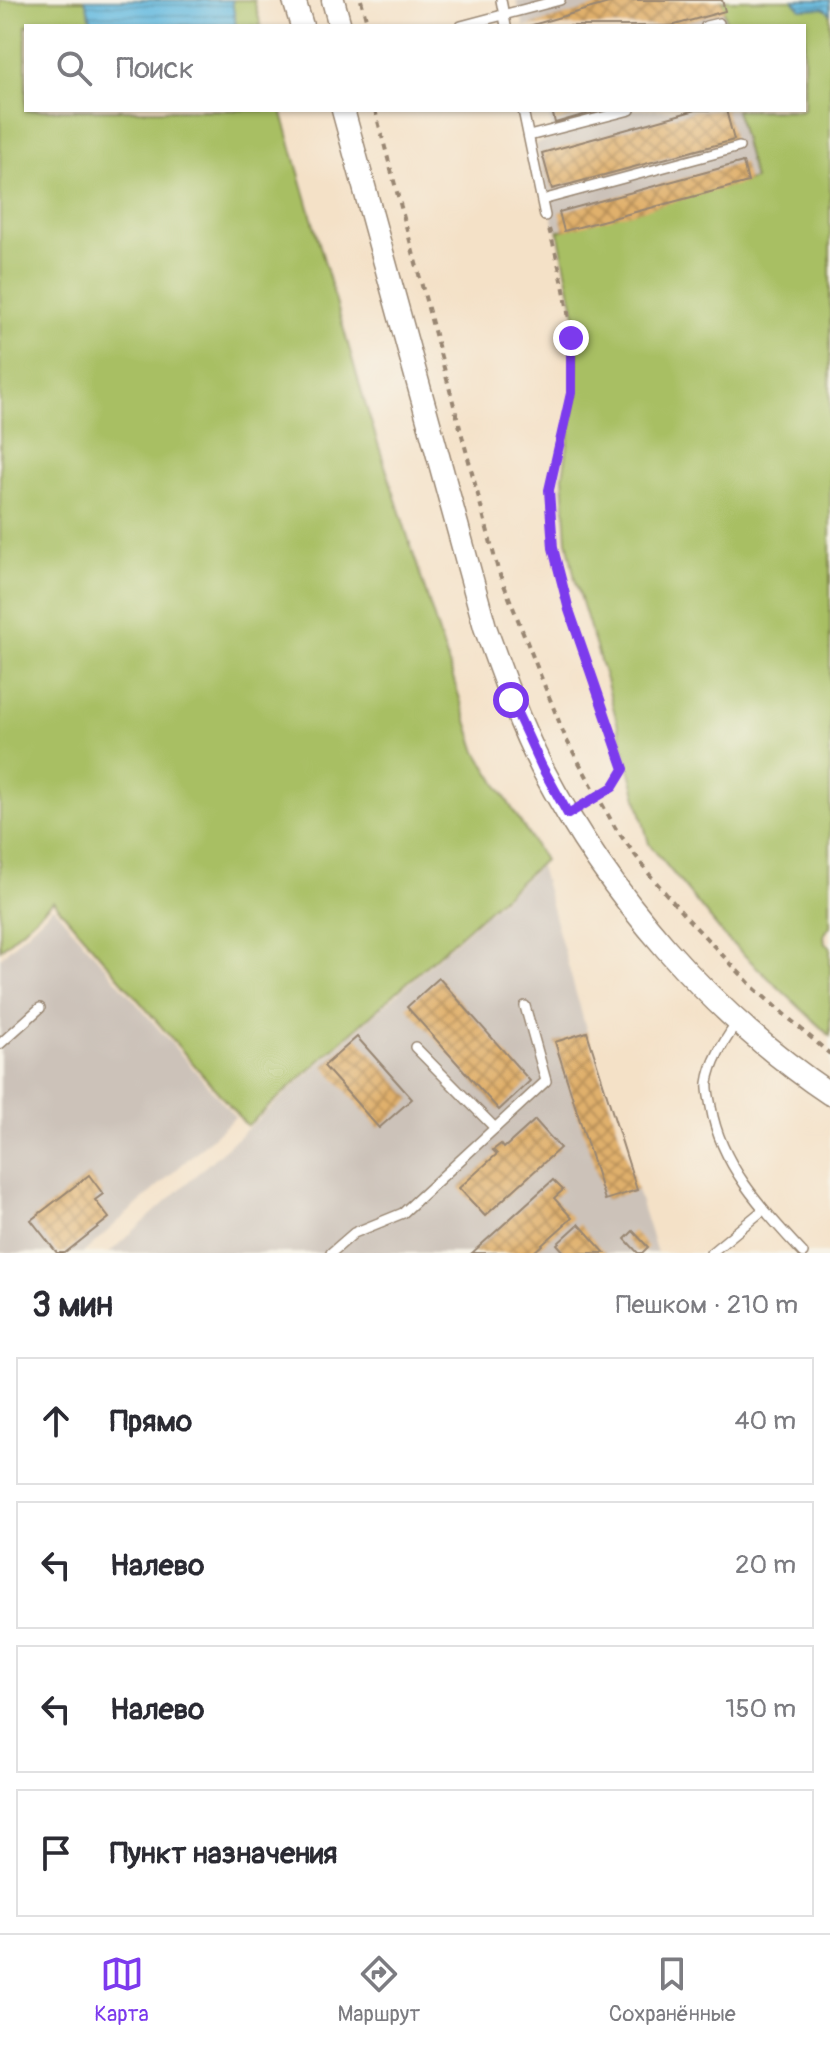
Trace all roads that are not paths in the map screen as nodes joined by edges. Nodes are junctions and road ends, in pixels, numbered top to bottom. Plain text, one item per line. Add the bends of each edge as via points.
1 (294, 0) edge
2 (333, 0) edge
3 (501, 0) edge
4 (560, 0) edge
5 (504, 15) junction
6 (719, 23) dead end
7 (301, 24) edge
8 (339, 24) edge
9 (469, 24) edge
10 (506, 24) edge
11 (715, 24) edge
12 (344, 112) edge
13 (523, 112) edge
14 (622, 112) edge
15 (529, 136) junction
16 (739, 147) dead end
17 (542, 200) junction
18 (545, 216) road end
19 (525, 1006) dead end
20 (40, 1008) dead end
21 (738, 1021) junction
22 (0, 1044) edge
23 (415, 1047) dead end
24 (830, 1094) edge
25 (495, 1128) junction
26 (763, 1210) junction
27 (331, 1253) edge
28 (711, 1253) edge
29 (803, 1253) edge

1 - 7 street
2 - 8 street
3 - 5 lane
4 - 5 lane
5 - 9 lane
5 - 10 lane
6 - 11 lane
12 - 21 street via 485,627 523,727 568,814 606,872 686,969
13 - 15 lane
14 - 15 lane
15 - 17 lane
16 - 17 lane
17 - 18 lane
19 - 25 lane via 546,1081
20 - 22 lane
21 - 24 street
21 - 26 lane via 721,1046 708,1084 722,1146
23 - 25 lane
25 - 27 lane via 403,1213 354,1233
26 - 28 lane
26 - 29 lane

